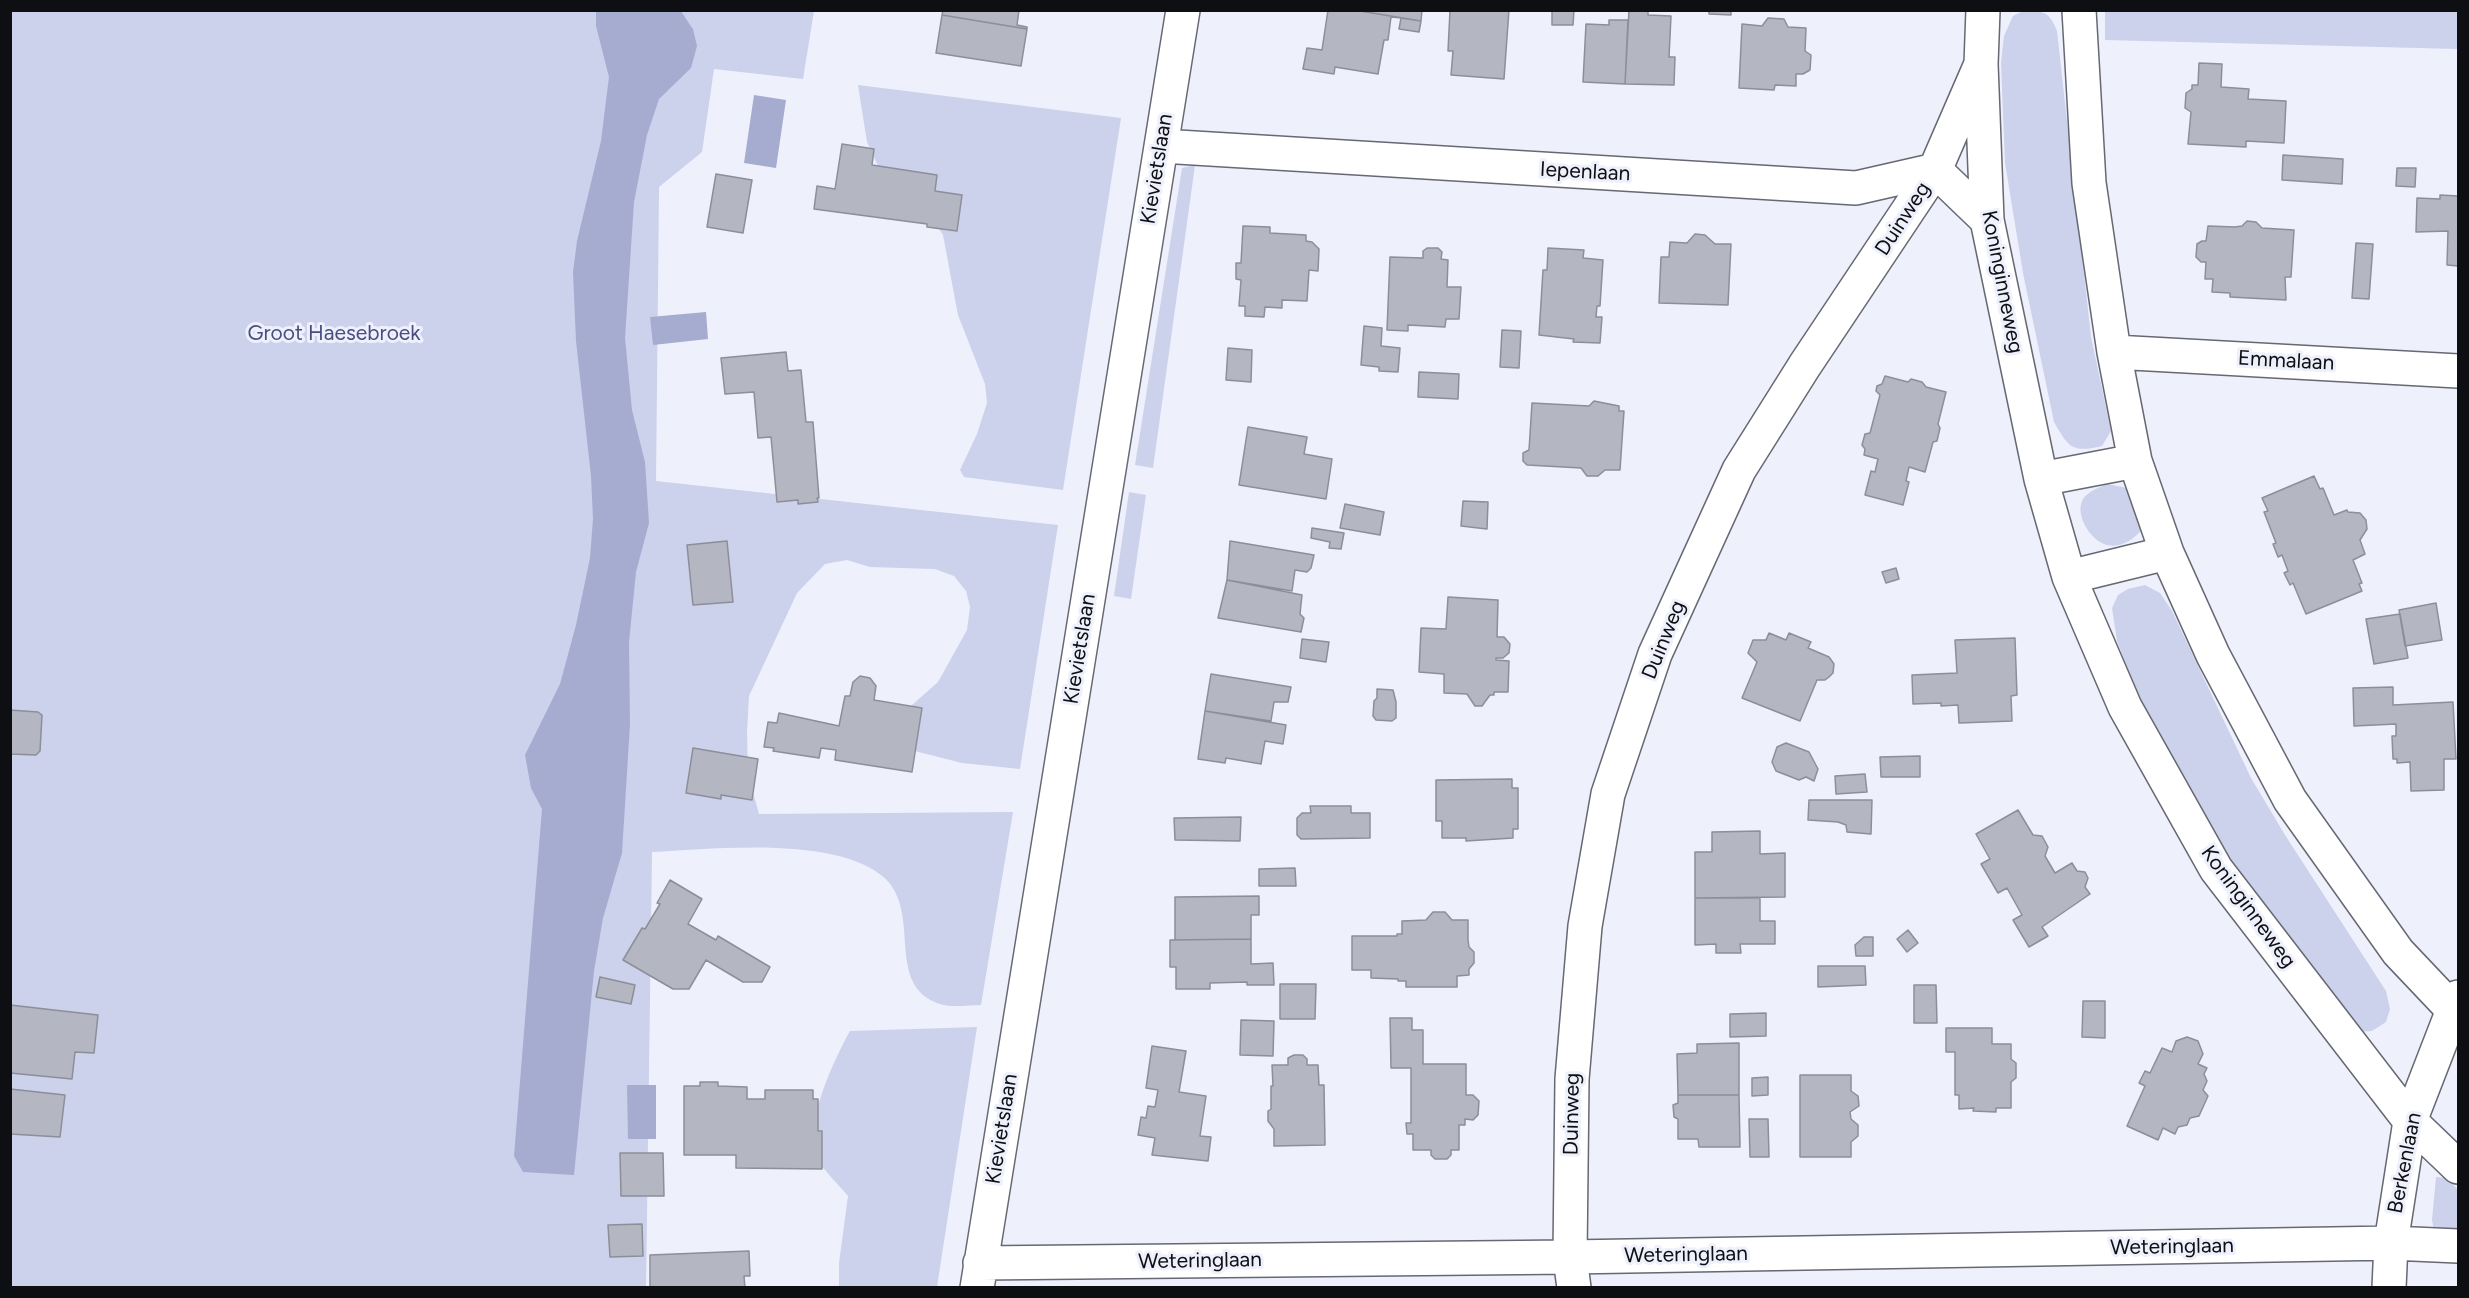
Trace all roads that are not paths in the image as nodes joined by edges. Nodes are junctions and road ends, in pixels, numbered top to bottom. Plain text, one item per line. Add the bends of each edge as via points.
1 (1182, 10) edge
2 (1983, 10) edge
3 (2079, 10) edge
4 (1981, 64) junction
5 (1161, 146) junction
6 (1935, 170) junction
7 (1987, 220) junction
8 (2114, 352) junction
9 (2458, 371) edge
10 (2135, 461) junction
11 (2041, 479) junction
12 (2167, 553) junction
13 (2069, 577) junction
14 (2456, 1006) edge
15 (2410, 1122) junction
16 (2458, 1167) edge
17 (2391, 1243) junction
18 (2458, 1246) edge
19 (1572, 1272) edge
20 (979, 1275) edge
21 (2389, 1287) edge

1 - 5 street, Kievietslaan
2 - 4 street, Koninginneweg
3 - 8 street via 2089,183
4 - 6 street, Duinweg
4 - 7 street, Koninginneweg
5 - 6 street, Iepenlaan via 1856,188
5 - 20 street, Kievietslaan
6 - 7 street
6 - 19 street, Duinweg via 1739,470 1655,654 1608,794 1585,926 1572,1079
7 - 11 street, Koninginneweg
8 - 9 street, Emmalaan
8 - 10 street
10 - 11 street
10 - 12 street
11 - 13 street, Koninginneweg
12 - 13 street
12 - 14 street via 2213,655 2290,800 2398,952
13 - 15 street, Koninginneweg via 2125,707 2216,869
14 - 15 street, Berkenlaan
15 - 16 street, Koninginneweg
15 - 17 street, Berkenlaan
17 - 18 street, Weteringlaan
17 - 19 street, Weteringlaan
17 - 21 street, Berkenlaan
19 - 20 street, Weteringlaan

